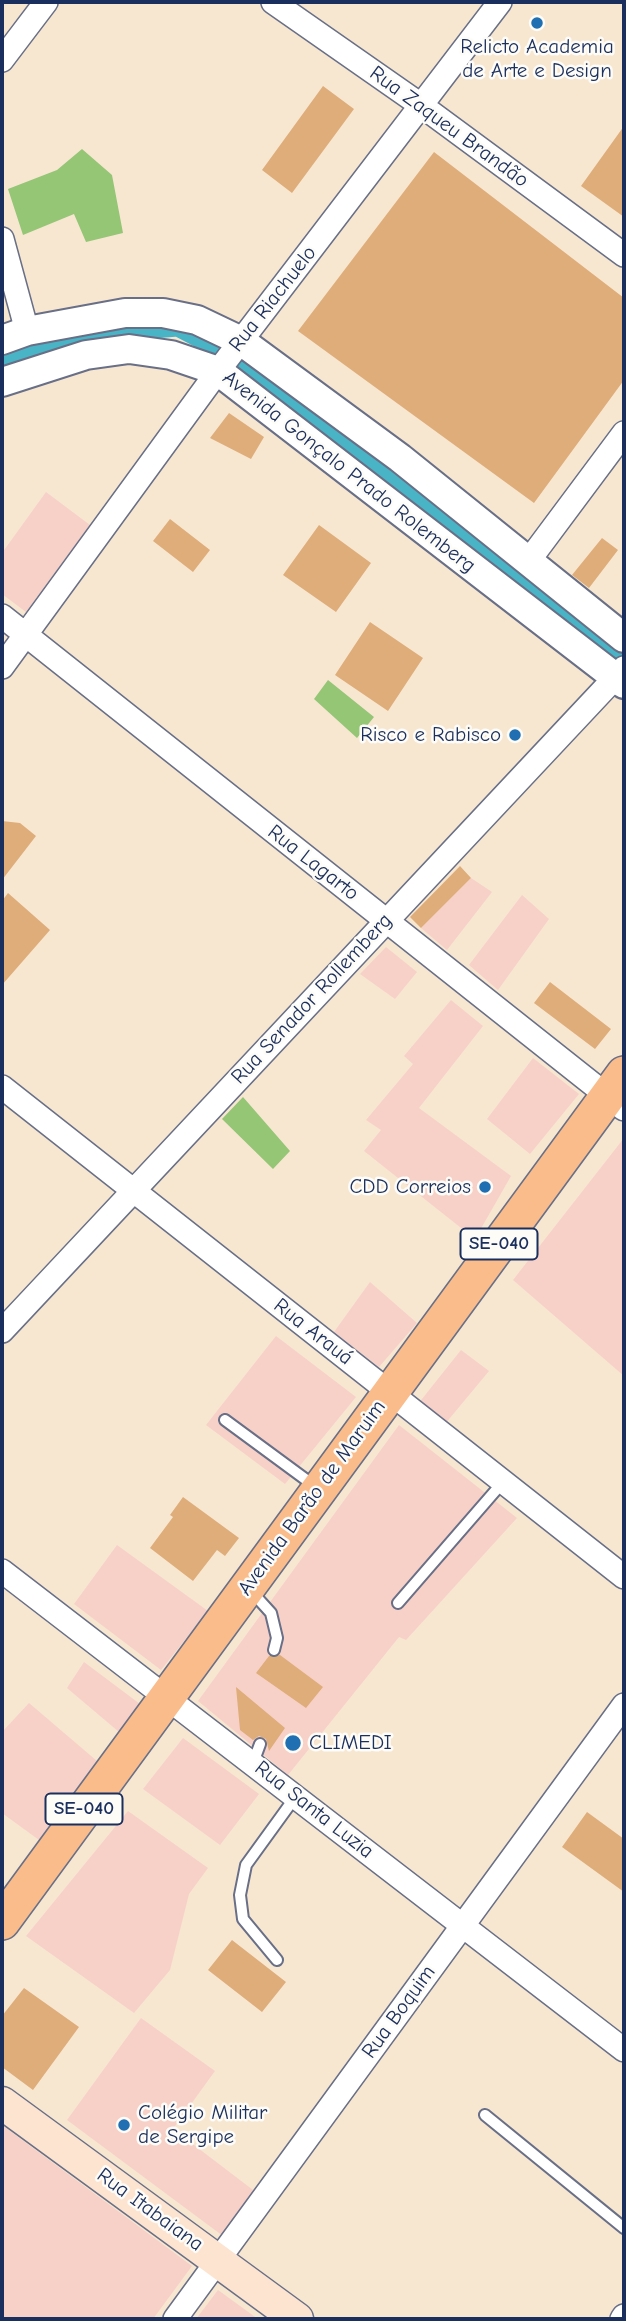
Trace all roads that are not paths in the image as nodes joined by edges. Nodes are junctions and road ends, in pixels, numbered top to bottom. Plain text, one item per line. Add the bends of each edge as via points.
1 (46, 2) edge
2 (273, 2) edge
3 (500, 2) edge
4 (2, 60) edge
5 (422, 106) junction
6 (2, 239) edge
7 (624, 255) edge
8 (15, 336) edge
9 (230, 355) junction
10 (2, 382) edge
11 (624, 433) edge
12 (530, 559) junction
13 (2, 616) edge
14 (24, 635) junction
15 (624, 638) edge
16 (2, 667) edge
17 (622, 675) edge
18 (385, 920) junction
19 (2, 1087) edge
20 (619, 1093) edge
21 (132, 1192) junction
22 (2, 1331) edge
23 (389, 1391) junction
24 (225, 1420) dead end
25 (503, 1482) junction
26 (319, 1489) junction
27 (2, 1571) edge
28 (624, 1577) edge
29 (248, 1587) junction
30 (398, 1603) dead end
31 (274, 1650) dead end
32 (167, 1697) junction
33 (624, 1705) edge
34 (296, 1796) junction
35 (2, 1922) edge
36 (463, 1924) junction
37 (277, 1960) dead end
38 (624, 2050) edge
39 (2, 2103) edge
40 (485, 2115) dead end
41 (624, 2228) edge
42 (219, 2260) junction
43 (175, 2319) edge
44 (297, 2319) edge

1 - 4 street
2 - 5 street, Rua Zaqueu Brandão
3 - 5 street, Rua Riachuelo
5 - 7 street, Rua Zaqueu Brandão
5 - 9 street, Rua Riachuelo
6 - 8 street
8 - 9 street, Avenida Gonçalo Prado Rolemberg via 125,313 163,313 197,320
9 - 10 street, Avenida Gonçalo Prado Rolemberg via 129,349 86,355
9 - 12 street, Avenida Gonçalo Prado Rolemberg
9 - 14 street, Rua Riachuelo
9 - 17 street, Avenida Gonçalo Prado Rolemberg
11 - 12 street
12 - 15 street, Avenida Gonçalo Prado Rolemberg
13 - 14 street, Rua Lagarto
14 - 16 street, Rua Riachuelo
14 - 18 street, Rua Lagarto
17 - 18 street, Rua Senador Rollemberg
18 - 20 street, Rua Lagarto
18 - 21 street, Rua Senador Rollemberg
19 - 21 street, Rua Arauá
20 - 23 main road, Avenida Barão de Maruim / SE-040
21 - 22 street, Rua Senador Rollemberg
21 - 23 street, Rua Arauá
23 - 25 street, Rua Arauá
23 - 26 main road, Avenida Barão de Maruim / SE-040
24 - 26 lane
25 - 28 street, Rua Arauá
25 - 30 lane
26 - 29 main road, Avenida Barão de Maruim / SE-040
27 - 32 street, Rua Santa Luzia
29 - 31 lane via 271,1613
29 - 32 main road, Avenida Barão de Maruim / SE-040
32 - 34 street, Rua Santa Luzia via 256,1754
32 - 35 main road, Avenida Barão de Maruim / SE-040
33 - 36 street, Rua Boquim
34 - 36 street, Rua Santa Luzia
34 - 37 lane via 246,1865 240,1895 243,1919
36 - 38 street, Rua Santa Luzia
36 - 42 street, Rua Boquim
39 - 42 main road, Rua Itabaiana
40 - 41 lane
42 - 43 street, Rua Boquim
42 - 44 main road, Rua Itabaiana

